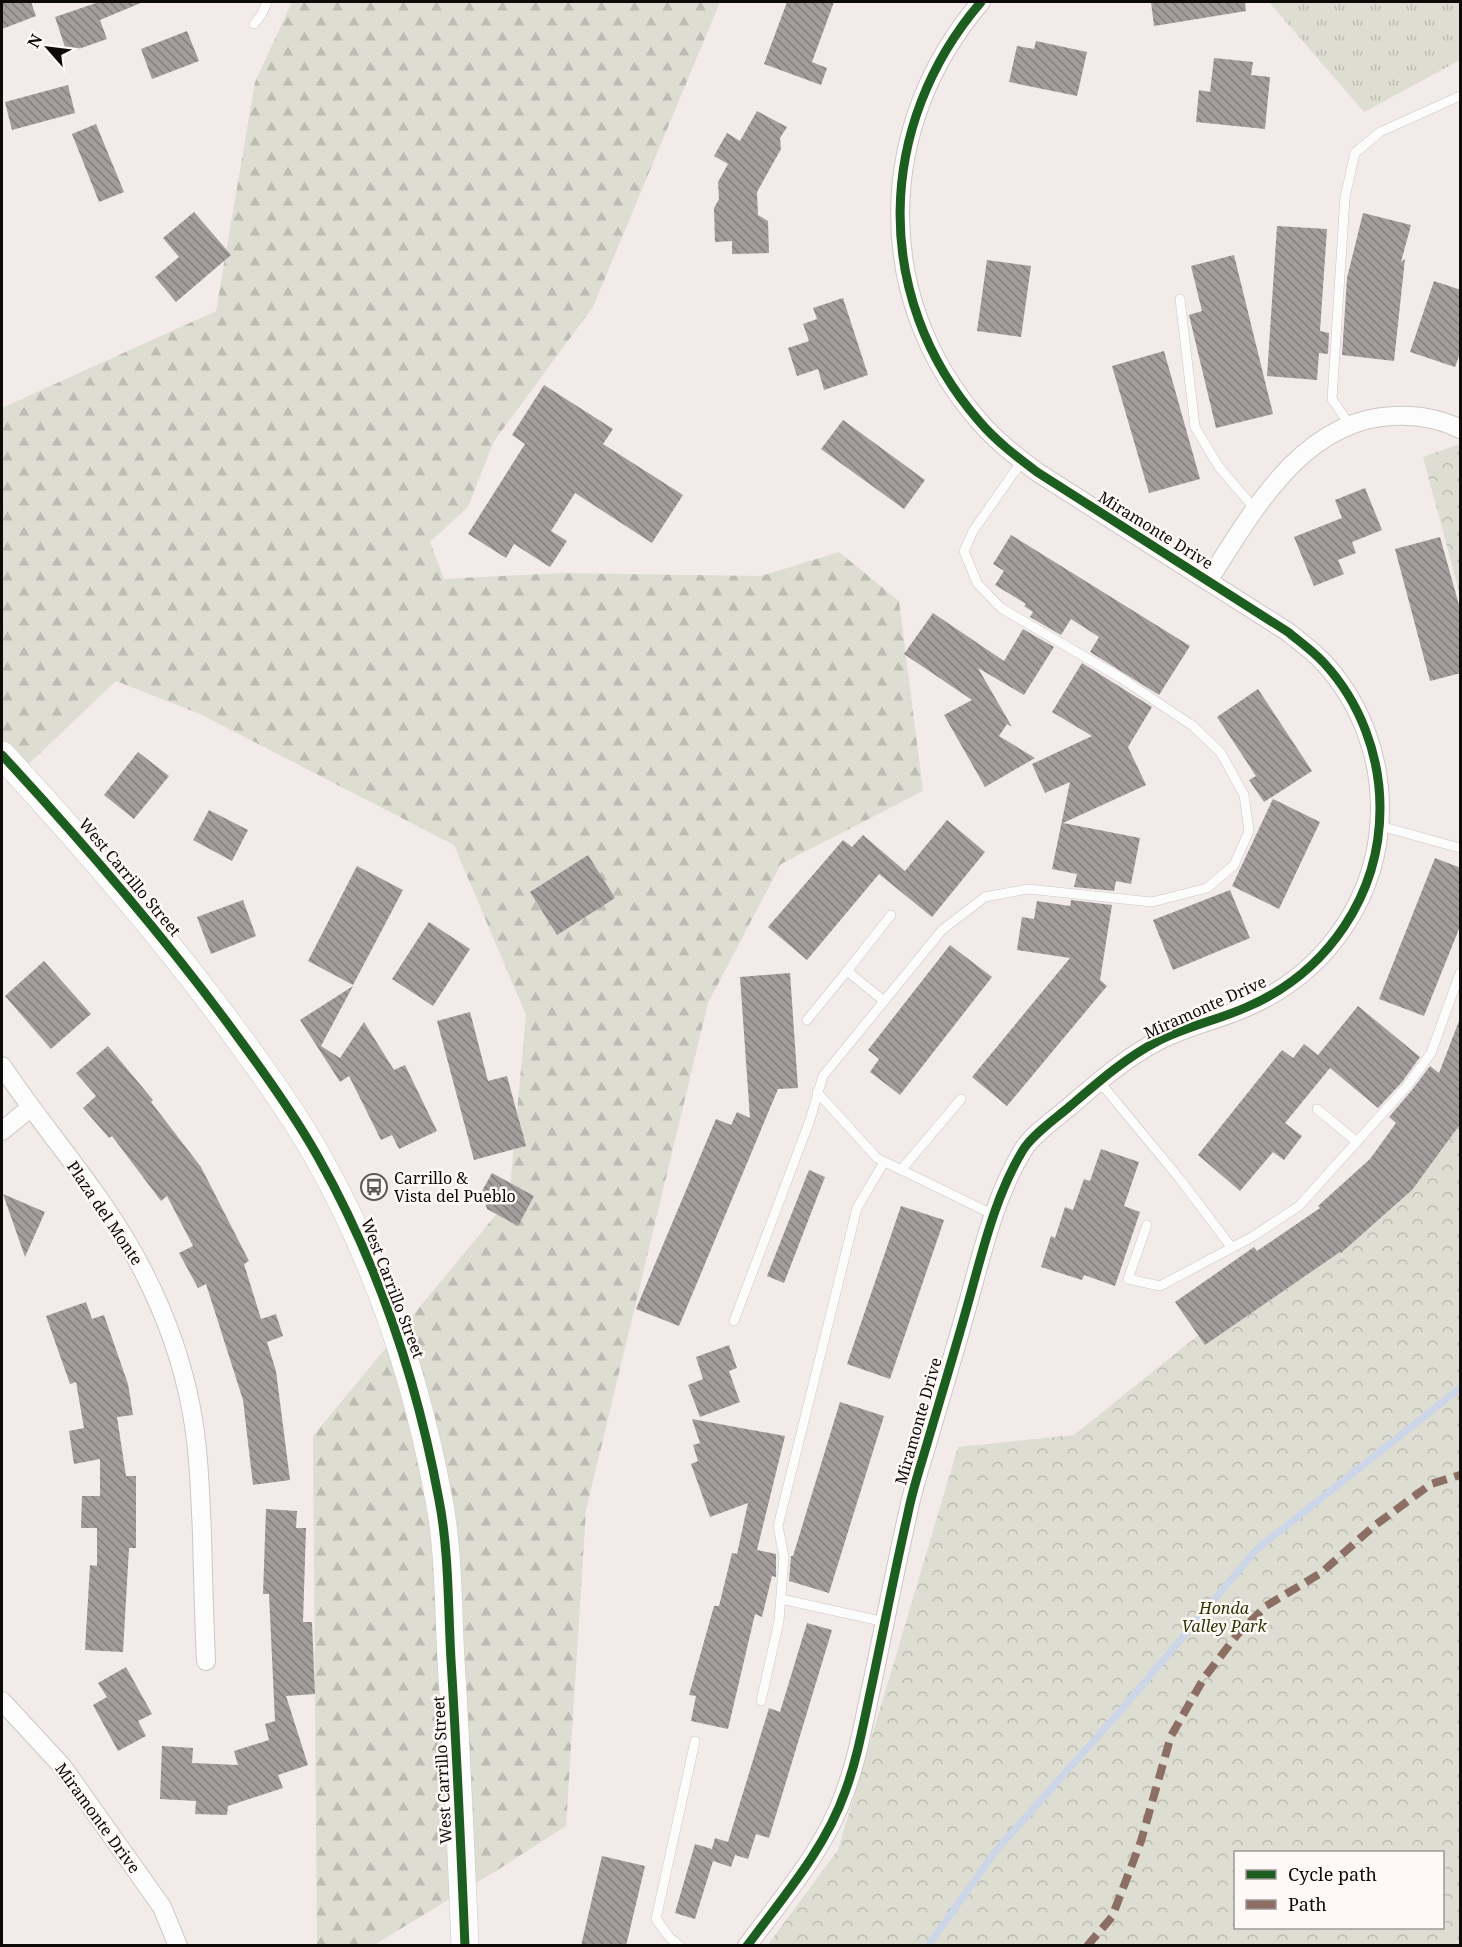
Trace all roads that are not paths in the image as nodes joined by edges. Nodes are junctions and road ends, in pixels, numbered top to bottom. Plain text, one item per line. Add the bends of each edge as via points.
1 (267, 2) edge
2 (981, 2) edge
3 (254, 24) dead end
4 (1461, 96) edge
5 (1180, 299) dead end
6 (1349, 424) junction
7 (1461, 429) edge
8 (1022, 461) junction
9 (1254, 508) junction
10 (1208, 581) junction
11 (2, 755) edge
12 (1380, 826) junction
13 (1461, 848) edge
14 (891, 915) dead end
15 (847, 971) junction
16 (1461, 973) edge
17 (884, 1001) junction
18 (807, 1020) dead end
19 (2, 1066) edge
20 (1100, 1081) junction
21 (817, 1092) junction
22 (961, 1099) dead end
23 (30, 1108) junction
24 (1317, 1109) dead end
25 (2, 1131) edge
26 (1357, 1142) junction
27 (884, 1162) junction
28 (901, 1170) junction
29 (994, 1215) junction
30 (1147, 1224) dead end
31 (1232, 1248) junction
32 (734, 1322) dead end
33 (781, 1599) junction
34 (885, 1622) junction
35 (206, 1661) dead end
36 (2, 1701) edge
37 (761, 1701) dead end
38 (695, 1741) dead end
39 (178, 1946) edge
40 (465, 1946) edge
41 (680, 1946) edge
42 (747, 1946) edge

1 - 3 lane
2 - 8 street, Miramonte Drive via 938,62 920,101 902,179 902,245 918,320 936,359 980,422
4 - 6 lane via 1380,132 1355,153 1345,197 1332,399
5 - 9 lane via 1195,427 1219,467
6 - 7 street via 1379,416 1410,415
6 - 9 street via 1304,454
8 - 10 street, Miramonte Drive
8 - 17 lane via 973,531 964,551 977,583 1001,608 1193,726 1221,753 1244,795 1249,831 1234,865 1207,888 1152,902 1028,889 985,897 942,930
9 - 10 street
10 - 12 street, Miramonte Drive via 1288,632 1322,660 1341,684 1368,737 1376,766
11 - 40 main road, West Carrillo Street via 129,896 279,1094 318,1156 359,1237 390,1311 426,1434 440,1505
12 - 13 lane
12 - 20 street, Miramonte Drive via 1376,855 1355,911 1311,966 1271,995 1156,1042
14 - 15 lane
15 - 17 lane
15 - 18 lane
16 - 26 lane via 1431,1053
17 - 21 lane via 823,1076
19 - 23 street, Plaza del Monte
20 - 29 street, Miramonte Drive via 1025,1146
20 - 31 lane
21 - 27 lane via 876,1158
21 - 32 lane
22 - 28 lane
23 - 25 street
23 - 35 street, Plaza del Monte via 115,1223 143,1270 177,1354 197,1443
24 - 26 lane
26 - 31 lane via 1299,1206
27 - 28 lane
27 - 33 lane via 857,1208 778,1526 784,1557
28 - 29 lane
29 - 34 street, Miramonte Drive via 909,1507
30 - 31 lane via 1128,1279 1160,1286
33 - 34 lane
33 - 37 lane
34 - 42 street, Miramonte Drive via 858,1752 845,1794 809,1861
36 - 39 street, Miramonte Drive via 62,1766 162,1907
38 - 41 lane via 656,1919

